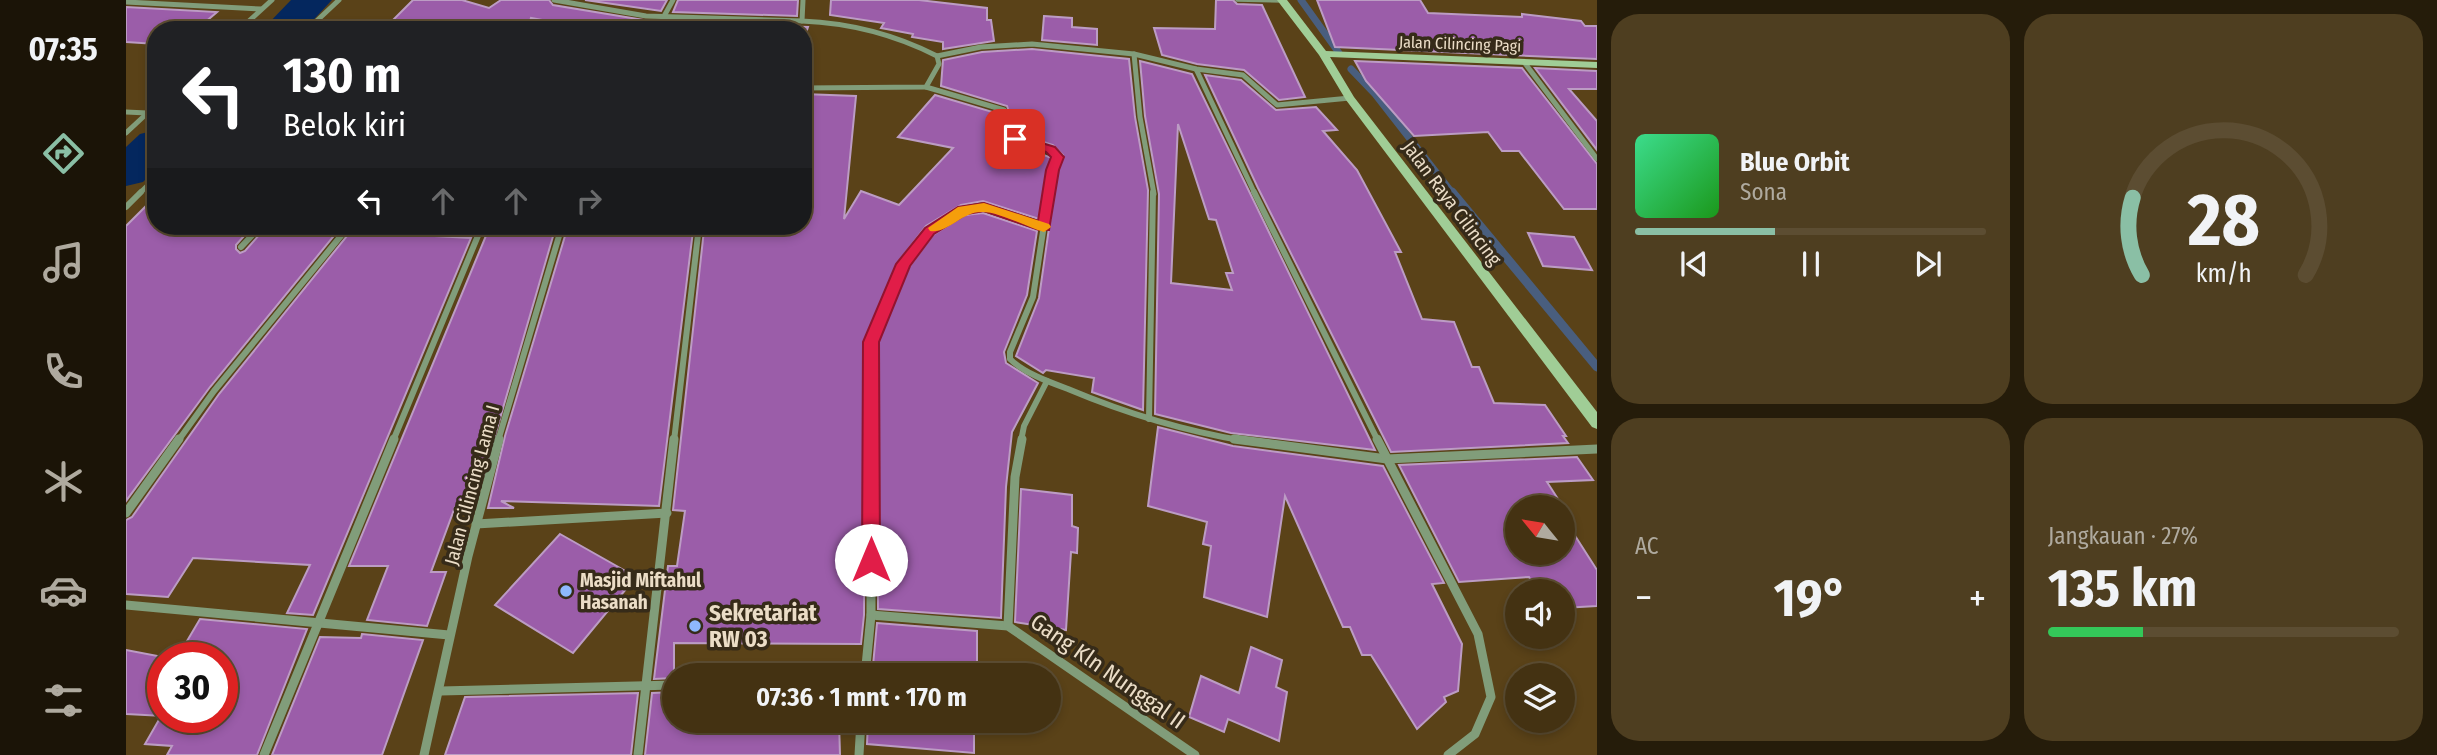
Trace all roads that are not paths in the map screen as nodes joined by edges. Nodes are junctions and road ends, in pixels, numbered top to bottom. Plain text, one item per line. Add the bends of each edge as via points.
1 (272, 0) edge
2 (339, 0) edge
3 (554, 0) edge
4 (673, 0) edge
5 (803, 0) edge
6 (1237, 0) edge
7 (1283, 0) edge
8 (126, 2) edge
9 (261, 9) junction
10 (663, 18) junction
11 (248, 21) edge
12 (317, 21) edge
13 (767, 21) edge
14 (802, 21) edge
15 (812, 23) edge
16 (1134, 54) junction
17 (1323, 54) junction
18 (937, 56) junction
19 (1524, 62) junction
20 (1597, 65) edge
21 (1196, 69) junction
22 (926, 87) junction
23 (812, 88) edge
24 (1350, 98) junction
25 (126, 112) edge
26 (147, 113) joint
27 (126, 134) edge
28 (1597, 159) edge
29 (147, 186) edge
30 (126, 207) edge
31 (1044, 227) junction
32 (253, 235) edge
33 (342, 235) edge
34 (478, 235) edge
35 (559, 235) edge
36 (698, 235) edge
37 (242, 247) dead end
38 (1046, 381) junction
39 (1149, 419) junction
40 (1597, 423) edge
41 (1597, 449) edge
42 (1387, 459) junction
43 (126, 513) edge
44 (667, 513) junction
45 (476, 524) junction
46 (126, 605) edge
47 (871, 615) junction
48 (320, 623) junction
49 (1008, 625) junction
50 (450, 635) junction
51 (865, 663) edge
52 (647, 685) junction
53 (662, 685) edge
54 (441, 691) junction
55 (860, 733) edge
56 (264, 755) edge
57 (424, 755) edge
58 (638, 755) edge
59 (859, 755) edge
60 (1195, 755) edge
61 (1448, 755) edge

1 - 9 street
2 - 12 street
3 - 10 street
4 - 10 street
5 - 14 street
6 - 7 lane
7 - 17 street, Jalan Raya Cilincing
8 - 9 street
9 - 11 street
10 - 13 street
15 - 18 street via 877,30
16 - 18 street via 1032,44
16 - 21 street
16 - 39 street via 1155,201
17 - 19 street, Jalan Cilincing Pagi
17 - 24 street, Jalan Raya Cilincing
18 - 22 street via 939,64
19 - 20 street, Jalan Cilincing Pagi
19 - 28 street
21 - 24 street via 1243,75 1277,105
21 - 42 street
22 - 23 street
22 - 31 street via 1003,110 993,132 1056,153
24 - 40 street, Jalan Raya Cilincing
25 - 26 street
26 - 27 street
29 - 30 street
31 - 38 street via 1033,298 1010,359
31 - 47 street via 984,207 963,210 929,231 904,264 871,342
32 - 37 street
33 - 43 street via 214,391
34 - 48 street
35 - 45 street, Jalan Cilincing Lama I
36 - 44 street
38 - 39 street
38 - 49 street via 1024,426 1015,477
39 - 42 street via 1202,434
41 - 42 street
42 - 61 street via 1479,634 1491,697 1475,734
44 - 45 street
44 - 52 street
45 - 50 street, Jalan Cilincing Lama I
46 - 48 street
47 - 49 street, Gang Kln Nunggal II
47 - 51 street
48 - 50 street
48 - 56 street
49 - 60 street, Gang Kln Nunggal II
50 - 54 street, Jalan Cilincing Lama I
52 - 53 street
52 - 54 street
52 - 58 street
54 - 57 street, Jalan Cilincing Lama I
55 - 59 street

